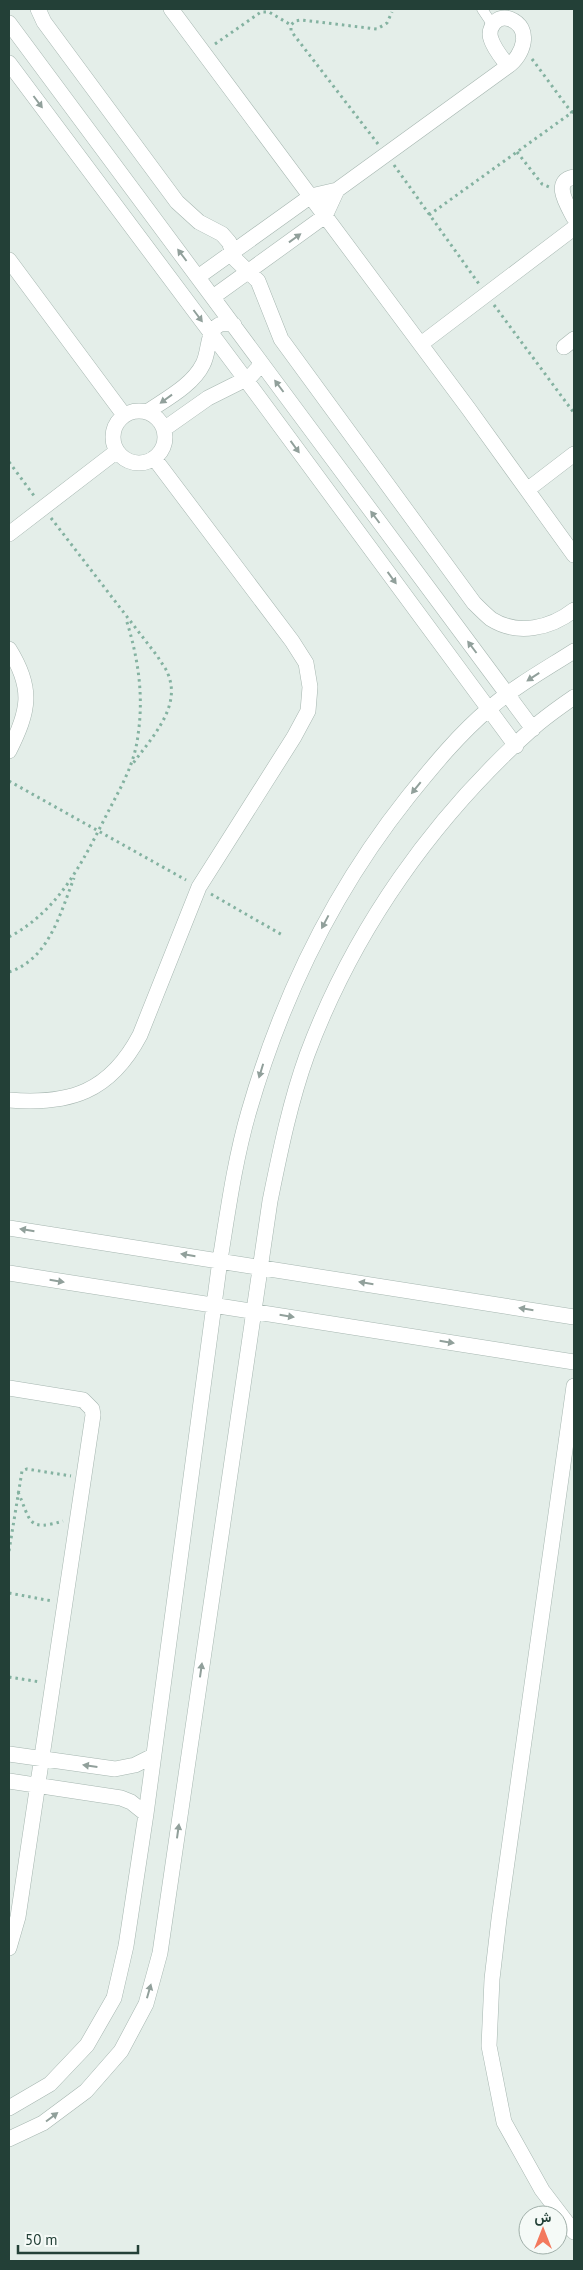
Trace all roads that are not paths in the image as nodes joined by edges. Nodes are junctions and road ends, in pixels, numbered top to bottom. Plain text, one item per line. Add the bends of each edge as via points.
1 (38, 9) edge
2 (171, 9) edge
3 (482, 9) edge
4 (9, 23) edge
5 (492, 24) junction
6 (9, 63) edge
7 (508, 66) junction
8 (574, 177) edge
9 (337, 190) junction
10 (311, 196) junction
11 (325, 216) junction
12 (574, 218) edge
13 (574, 228) edge
14 (257, 235) junction
15 (232, 252) junction
16 (271, 255) junction
17 (9, 260) edge
18 (248, 272) junction
19 (198, 277) junction
20 (213, 297) junction
21 (234, 325) junction
22 (211, 334) junction
23 (421, 344) junction
24 (260, 361) junction
25 (194, 379) junction
26 (245, 380) junction
27 (208, 398) junction
28 (147, 412) junction
29 (124, 416) junction
30 (164, 429) junction
31 (118, 451) junction
32 (574, 454) edge
33 (154, 458) junction
34 (527, 490) junction
35 (9, 534) edge
36 (574, 555) edge
37 (574, 610) edge
38 (9, 649) edge
39 (574, 651) edge
40 (507, 694) junction
41 (574, 697) edge
42 (488, 709) junction
43 (532, 728) junction
44 (516, 746) junction
45 (9, 751) edge
46 (9, 1100) edge
47 (9, 1228) edge
48 (220, 1260) junction
49 (261, 1266) junction
50 (9, 1273) edge
51 (214, 1305) junction
52 (254, 1311) junction
53 (574, 1317) edge
54 (574, 1362) edge
55 (574, 1386) edge
56 (9, 1388) edge
57 (9, 1754) edge
58 (154, 1756) junction
59 (42, 1759) junction
60 (115, 1769) junction
61 (9, 1781) edge
62 (38, 1785) junction
63 (112, 1796) junction
64 (146, 1814) junction
65 (9, 1948) edge
66 (9, 2108) edge
67 (9, 2139) edge
68 (574, 2232) edge

1 - 15 street via 44,22 176,202 199,222 222,234
2 - 10 street
3 - 5 lane
19 -> 4 street
5 - 7 street via 489,33 492,41
5 - 7 street via 500,19 509,19 524,34 524,47
6 -> 22 street
7 - 9 street
8 - 12 street via 562,187 562,194
9 - 10 street
9 - 11 street
10 - 11 street
10 - 14 street
16 -> 11 street
11 - 23 street
13 - 23 street
14 - 15 street
14 - 16 street
15 - 18 street
15 - 19 street
16 - 18 street
17 - 29 street
18 - 20 street
18 - 37 street via 264,293 281,339 474,603 492,619 514,628 538,628 560,621
19 - 20 street
20 - 21 street
21 - 22 street via 221,324
21 - 24 street
22 - 25 street via 209,350
22 - 26 street
23 - 34 street
24 - 26 street via 258,368
40 -> 24 street
25 - 27 street
25 -> 28 street
26 - 27 street
26 -> 42 street
27 - 30 street
28 - 29 street via 132,412
28 - 30 street
29 - 31 street via 114,432
30 - 33 street via 165,440
31 - 33 street via 134,462
31 - 35 street
32 - 34 street
33 - 46 street via 306,663 310,687 308,710 199,887 129,1055 112,1074 92,1088 70,1097 45,1102
34 - 36 street
38 - 45 street via 18,664 26,704 22,724
39 -> 40 street
40 - 42 street
40 - 43 street
41 - 43 street
42 - 44 street
42 -> 48 street via 433,766 384,828 340,894 302,964 272,1037 248,1113
43 - 44 street
44 - 49 street via 462,799 414,857 372,920 336,986 307,1055 285,1127
48 -> 47 street
48 - 49 street
48 - 51 street
49 - 52 street
53 -> 49 street
50 -> 51 street
51 - 52 street
51 - 58 street
52 -> 54 street
67 -> 52 street via 43,2123 86,2091 121,2051 146,2004 160,1952
55 - 68 street via 499,1919 489,2046 504,2122 542,2190
56 - 59 street via 77,1398 88,1404 93,1415
57 - 59 street
58 - 60 street via 135,1765
58 - 64 street
60 -> 59 street
59 - 62 street
60 - 63 street
61 - 62 street
62 - 63 street
62 - 65 street via 18,1917
63 - 64 street via 131,1802
64 - 66 street via 126,1946 114,1998 88,2045 50,2084

